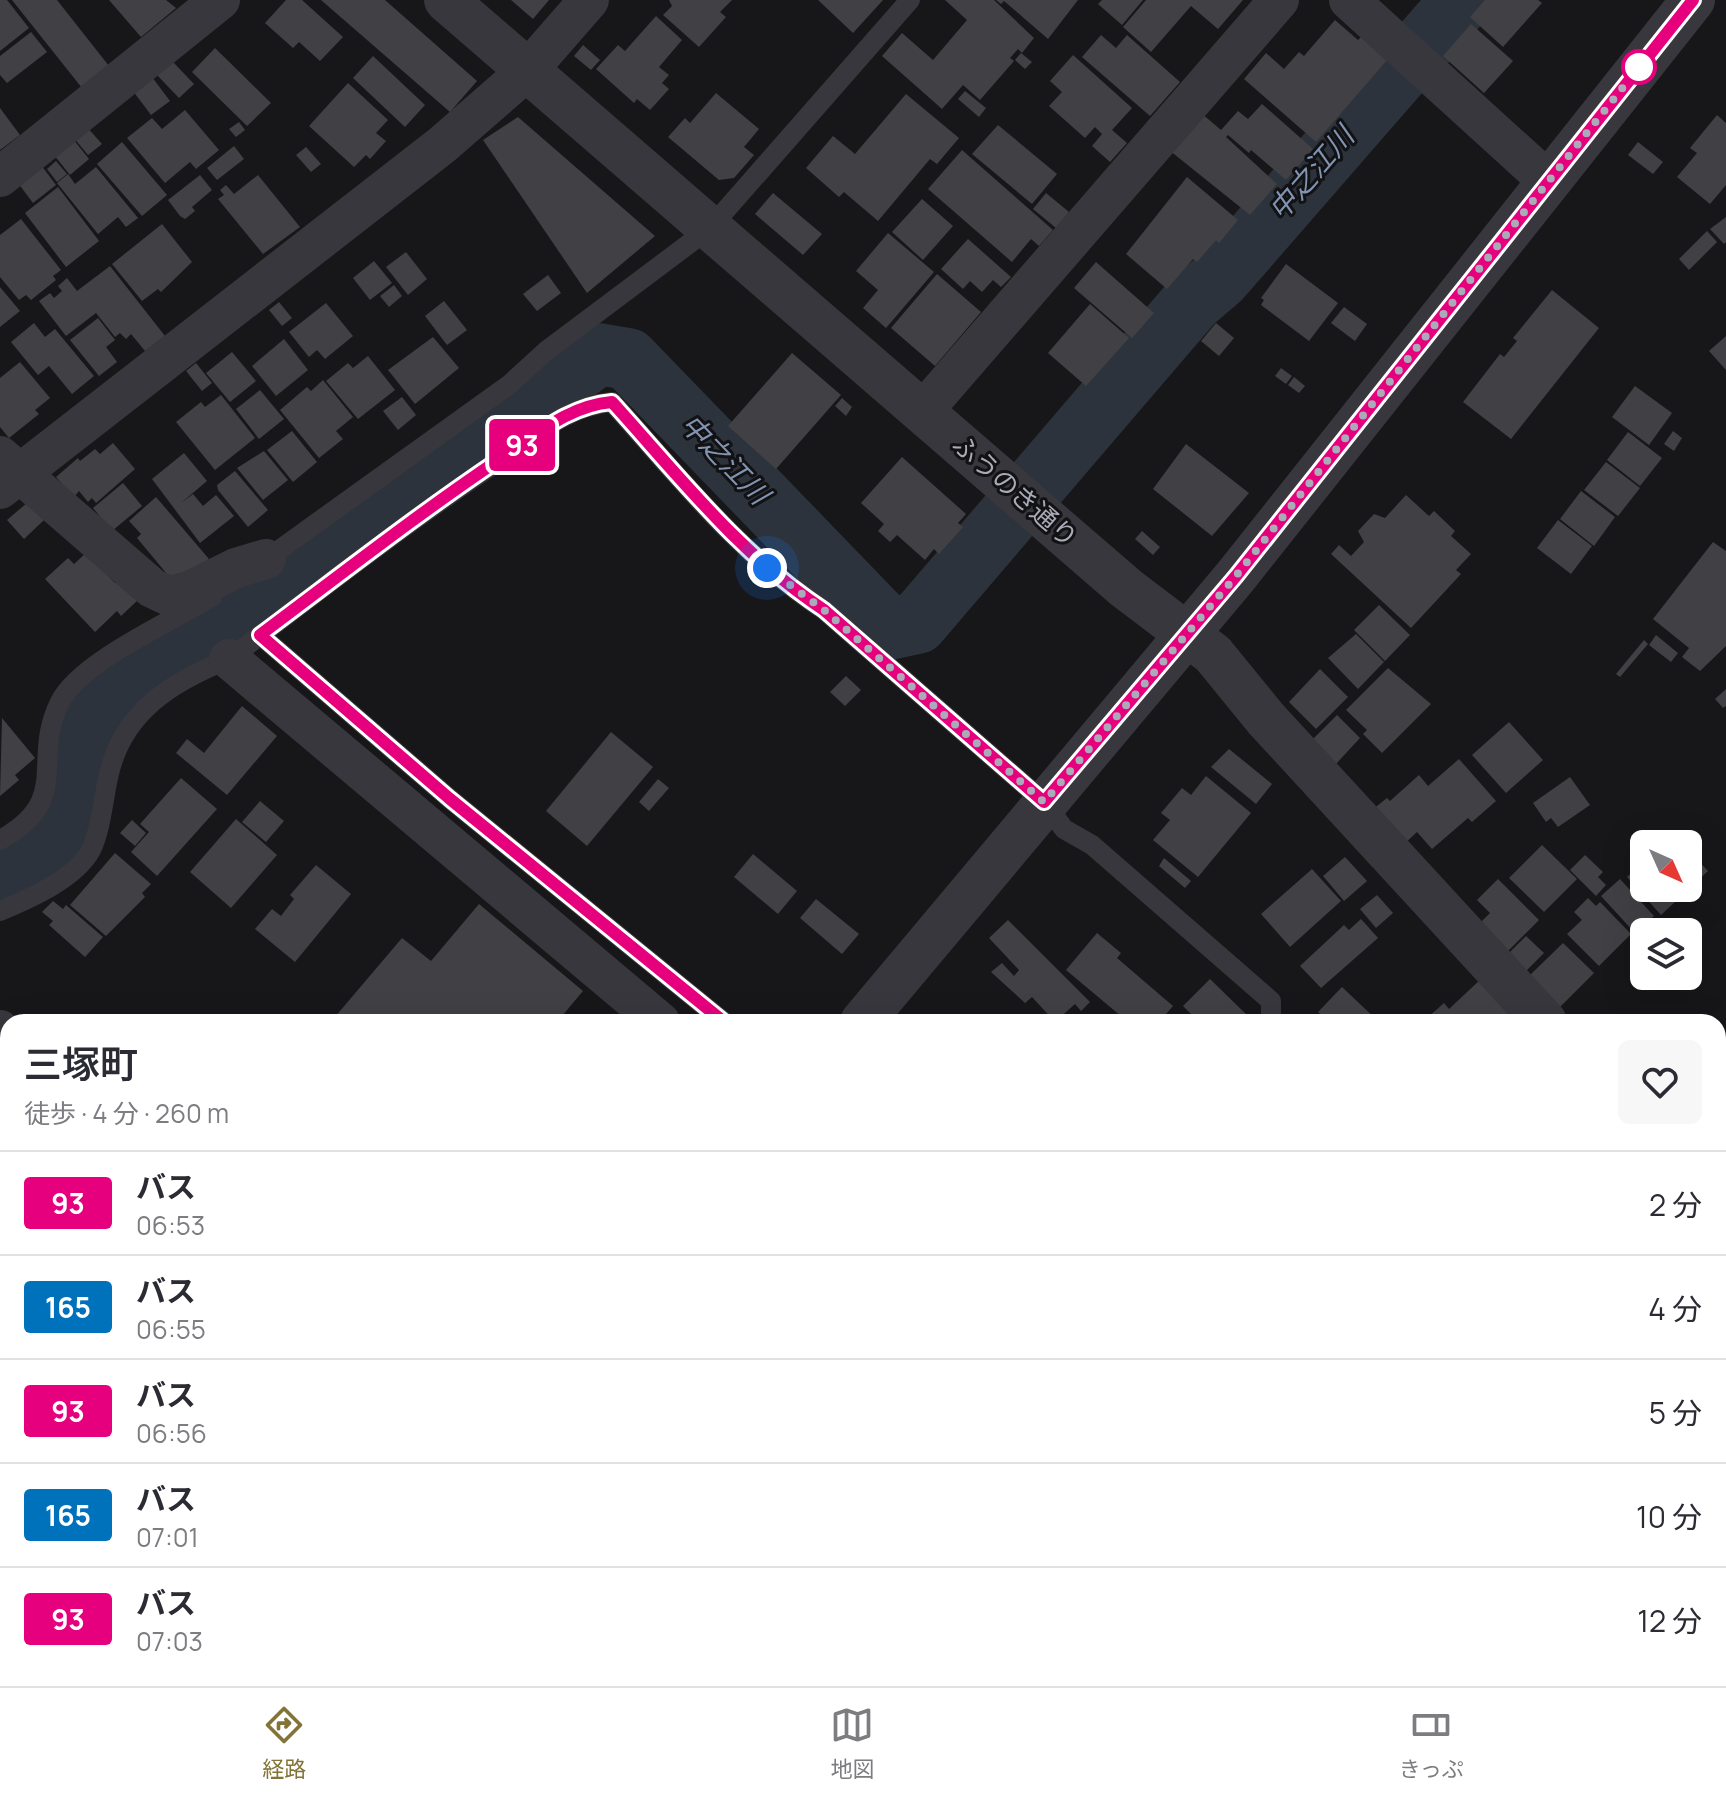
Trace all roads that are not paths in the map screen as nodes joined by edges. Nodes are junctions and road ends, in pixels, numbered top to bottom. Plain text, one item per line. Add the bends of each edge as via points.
1 (220, 0) edge
2 (446, 0) edge
3 (589, 0) edge
4 (910, 0) edge
5 (1279, 0) edge
6 (1349, 0) edge
7 (1693, 0) edge
8 (528, 70) junction
9 (0, 177) edge
10 (1547, 180) junction
11 (710, 228) junction
12 (923, 411) junction
13 (7, 473) edge
14 (266, 559) junction
15 (260, 635) junction
16 (1187, 635) junction
17 (229, 659) junction
18 (1044, 802) junction
19 (0, 840) edge
20 (0, 911) edge
21 (651, 1014) edge
22 (714, 1014) edge
23 (869, 1014) edge
24 (1271, 1014) edge
25 (1538, 1014) edge

1 - 9 street
2 - 8 street, ふうのき通り
3 - 8 street
4 - 11 lane
5 - 12 street
6 - 10 street
7 - 10 street
8 - 11 street, ふうのき通り
8 - 13 street via 442,145
10 - 16 street
11 - 12 street, ふうのき通り
11 - 14 lane via 510,384
12 - 16 street, ふうのき通り
13 - 14 street via 169,596
14 - 19 lane via 233,585 92,666 61,700 50,734 44,796 32,820
15 - 17 lane
15 - 18 lane via 554,421 590,404 612,402 784,584 824,610
15 - 22 lane via 450,799
16 - 18 street
16 - 25 street, ふうのき通り via 1213,654 1266,719
17 - 20 lane via 196,672 141,709 113,752 90,851 40,894
17 - 21 street
18 - 23 street
18 - 24 lane via 1064,829 1092,845 1271,1001

